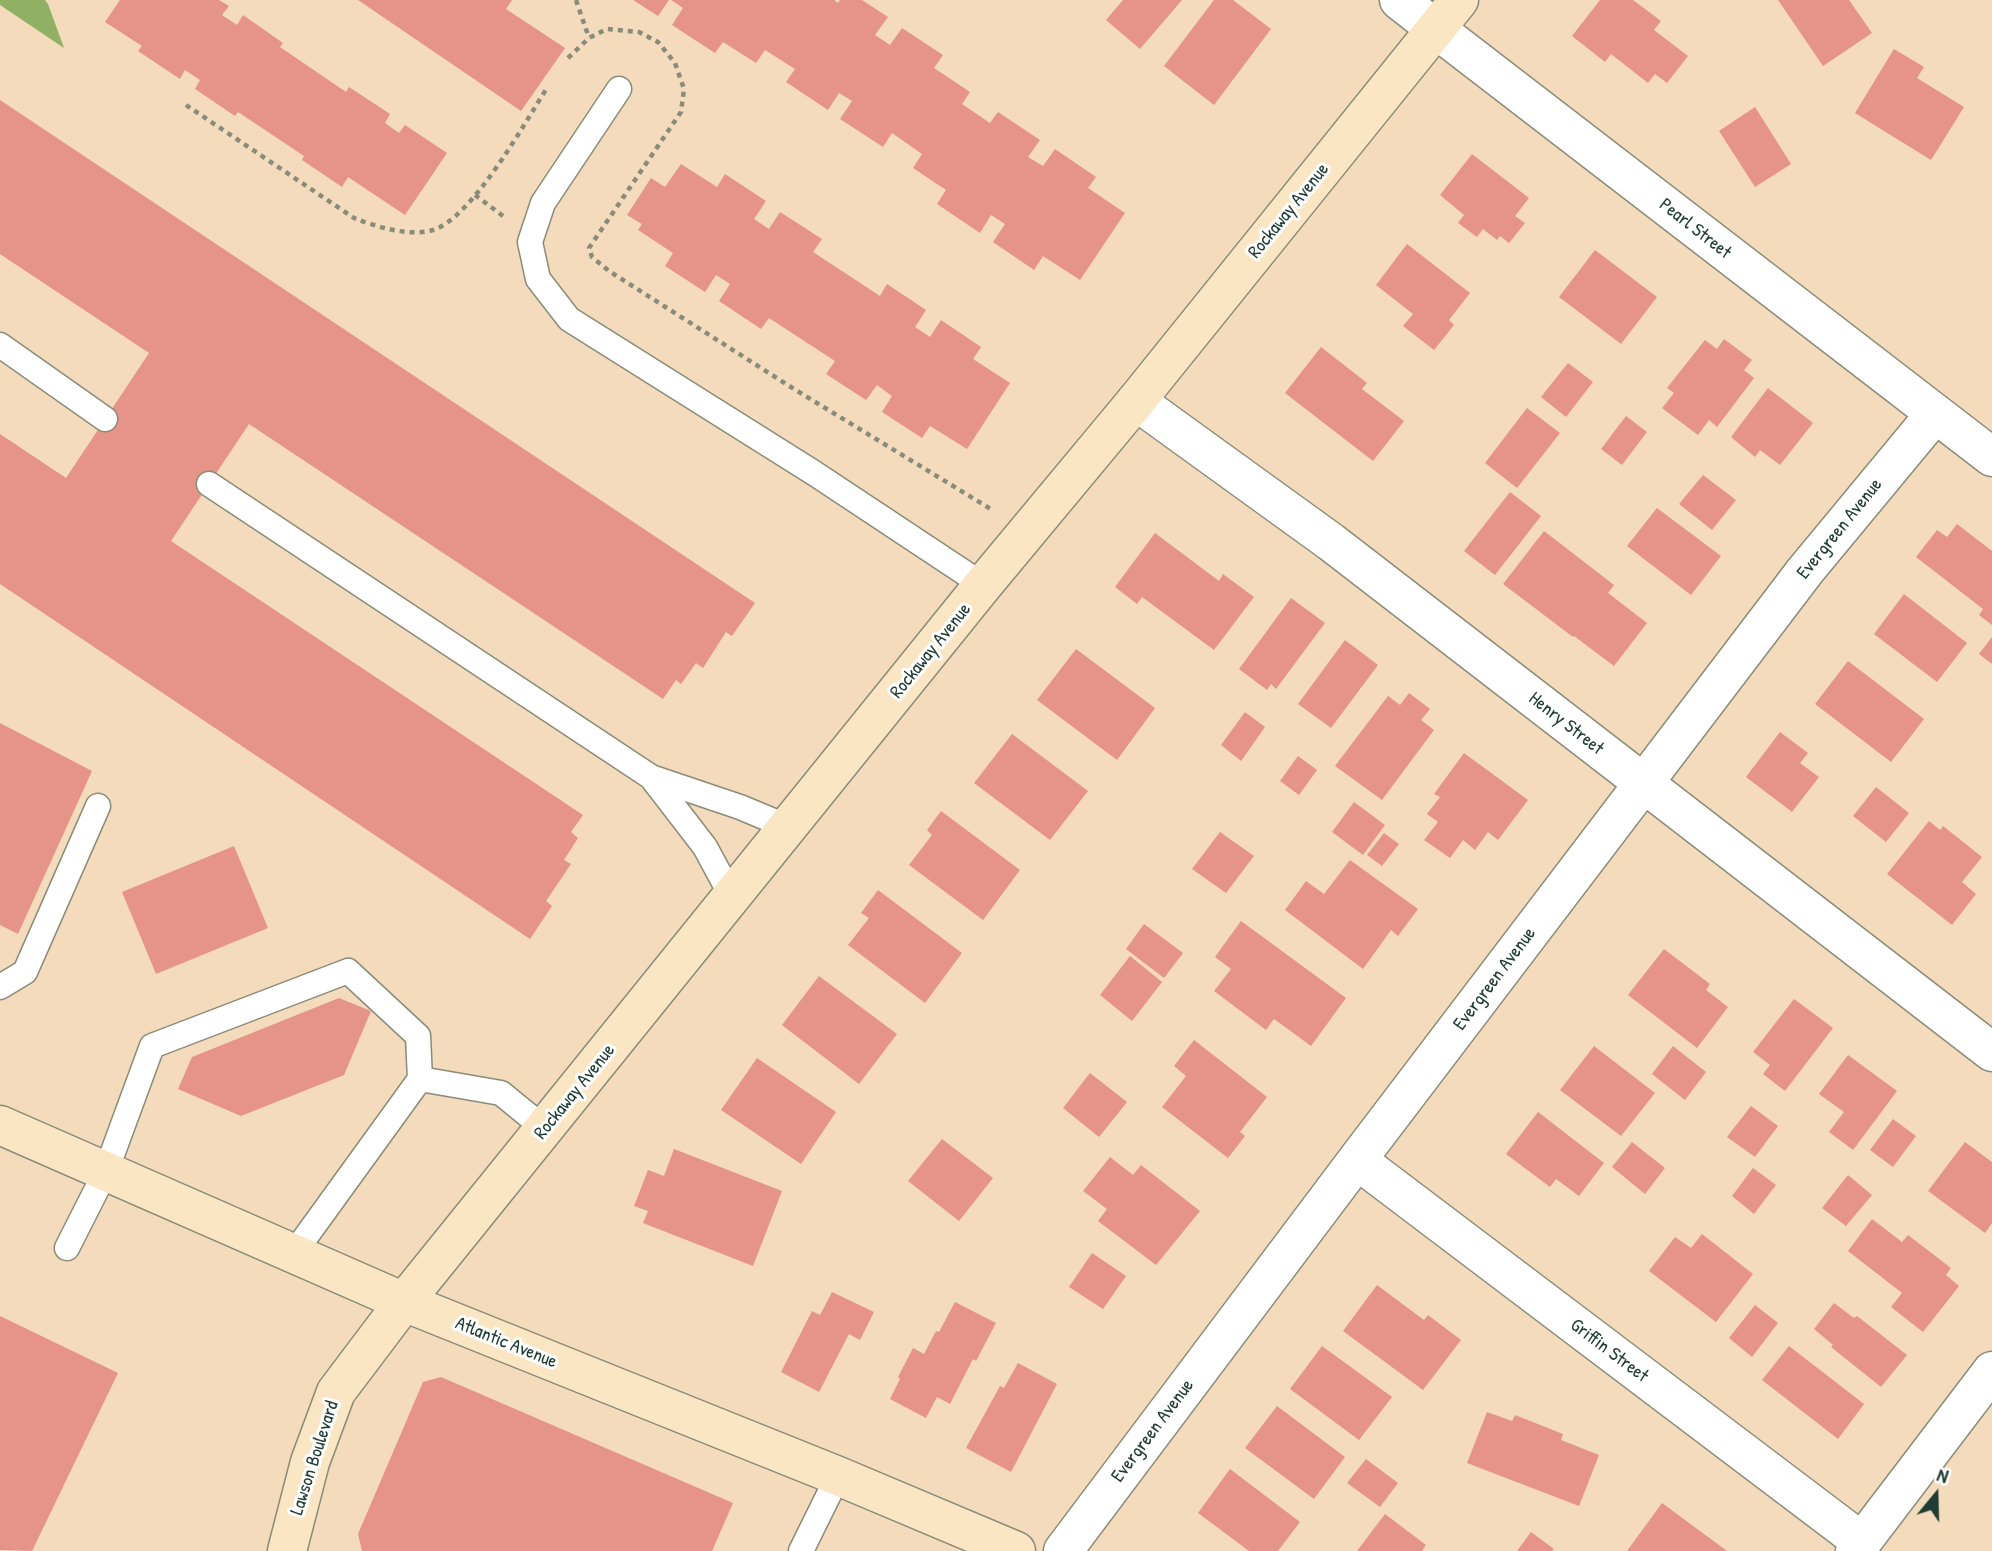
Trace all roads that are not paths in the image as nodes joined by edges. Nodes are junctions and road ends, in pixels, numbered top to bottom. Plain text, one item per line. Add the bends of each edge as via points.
1 (1399, 0) edge
2 (1448, 14) edge
3 (619, 89) dead end
4 (0, 345) edge
5 (1136, 401) junction
6 (1935, 414) junction
7 (105, 419) dead end
8 (1992, 457) edge
9 (209, 484) dead end
10 (983, 585) junction
11 (652, 777) junction
12 (1644, 785) junction
13 (98, 806) dead end
14 (788, 827) junction
15 (732, 897) junction
16 (0, 987) edge
17 (1992, 1052) edge
18 (420, 1079) junction
19 (0, 1125) edge
20 (545, 1129) junction
21 (1357, 1160) junction
22 (106, 1171) junction
23 (67, 1248) dead end
24 (294, 1254) junction
25 (404, 1302) junction
26 (1992, 1371) edge
27 (838, 1476) junction
28 (1858, 1546) edge
29 (286, 1551) edge
30 (802, 1551) edge
31 (1016, 1551) edge
32 (1063, 1551) edge

1 - 2 street, Pearl Street
2 - 5 main road, Rockaway Avenue
2 - 6 street, Pearl Street
3 - 10 lane via 543,203 530,242 538,279 569,319
4 - 7 lane
5 - 10 main road, Rockaway Avenue
5 - 12 street, Henry Street via 1331,542
6 - 8 street, Pearl Street
6 - 12 street, Evergreen Avenue via 1805,572
9 - 11 lane
10 - 14 main road, Rockaway Avenue
11 - 14 lane
11 - 15 lane via 705,847
12 - 17 street, Henry Street
12 - 21 street, Evergreen Avenue
13 - 16 lane via 25,972
14 - 15 main road, Rockaway Avenue
15 - 20 main road, Rockaway Avenue
18 - 20 lane via 501,1093
18 - 22 lane via 418,1036 348,971 152,1046
18 - 24 lane
19 - 22 main road, Atlantic Avenue
20 - 25 main road, Rockaway Avenue
21 - 28 street, Griffin Street
21 - 32 street, Evergreen Avenue
22 - 23 lane
22 - 24 main road, Atlantic Avenue
24 - 25 main road, Atlantic Avenue
25 - 27 main road, Atlantic Avenue
25 - 29 main road, Lawson Boulevard via 336,1391 310,1462
26 - 28 street
27 - 30 lane
27 - 31 main road, Atlantic Avenue

